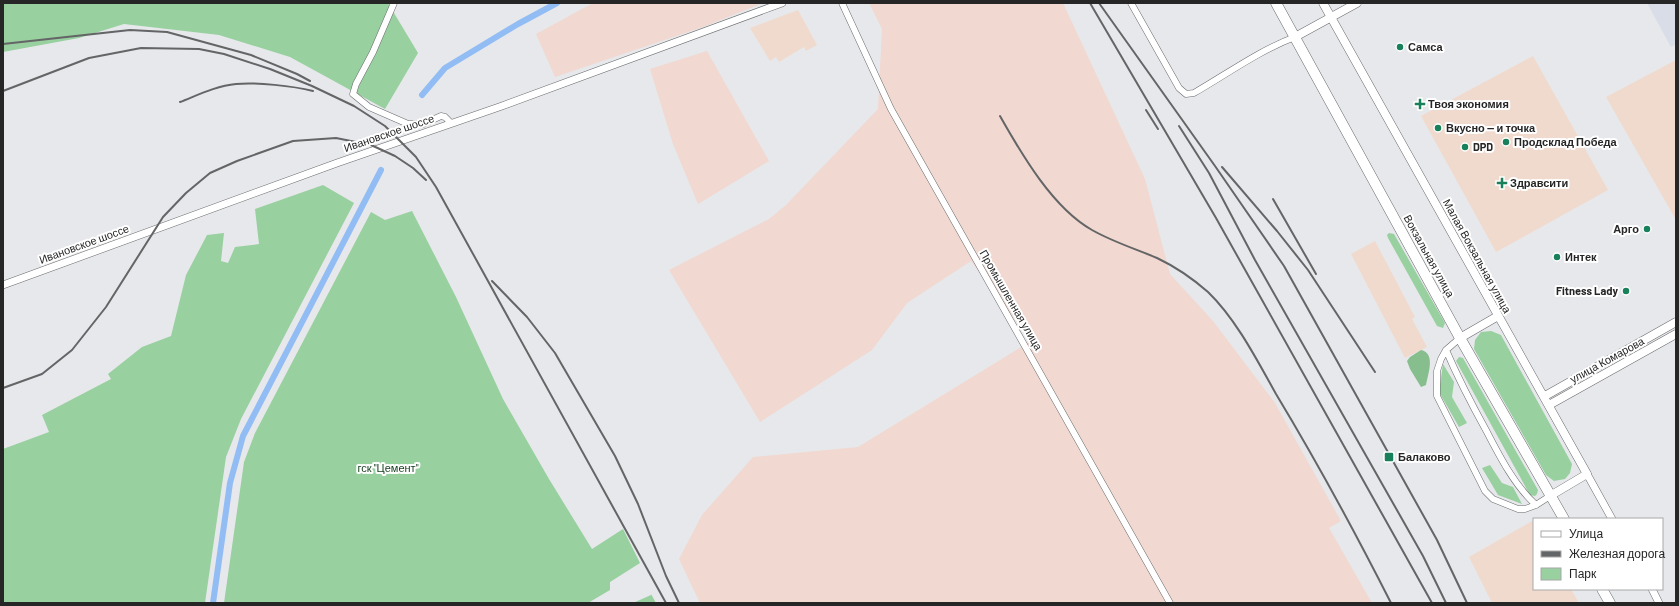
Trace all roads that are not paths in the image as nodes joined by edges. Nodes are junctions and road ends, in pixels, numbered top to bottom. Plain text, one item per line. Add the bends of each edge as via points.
1 (394, 3) edge
2 (782, 3) edge
3 (842, 3) edge
4 (1131, 3) edge
5 (1276, 3) edge
6 (1322, 3) edge
7 (1357, 3) edge
8 (1330, 18) junction
9 (1295, 37) junction
10 (451, 123) junction
11 (3, 285) edge
12 (1498, 316) junction
13 (1676, 322) edge
14 (1676, 334) edge
15 (1460, 338) junction
16 (1446, 350) junction
17 (1545, 396) junction
18 (1550, 405) junction
19 (1587, 474) junction
20 (1550, 496) junction
21 (1536, 505) junction
22 (1563, 518) edge
23 (1611, 518) edge
24 (1603, 590) edge
25 (1652, 590) edge
26 (1170, 603) edge
27 (1610, 603) edge
28 (1659, 603) edge

1 - 10 street via 353,94 369,107 408,124 423,124 441,116
2 - 10 street, Ивановское шоссе
3 - 26 street, Промышленная улица via 891,109
4 - 9 street via 1179,88 1186,94 1194,93 1258,55
5 - 9 highway, Вокзальная улица
6 - 8 main road, Малая Вокзальная улица
7 - 8 main road
8 - 9 main road
8 - 12 main road, Малая Вокзальная улица
9 - 15 highway, Вокзальная улица
10 - 11 street, Ивановское шоссе
12 - 15 main road
12 - 17 main road, Малая Вокзальная улица
13 - 17 main road
14 - 18 main road, улица Комарова
15 - 16 street
15 - 20 highway, Вокзальная улица
16 - 21 street via 1458,378 1503,460 1526,496
16 - 21 street via 1436,370 1437,396 1486,491 1493,499 1518,508 1525,509
17 - 18 main road, Малая Вокзальная улица
18 - 19 main road, Малая Вокзальная улица
19 - 20 main road
19 - 23 street, Малая Вокзальная улица
20 - 21 street
20 - 22 highway, Вокзальная улица
24 - 27 highway
25 - 28 street

